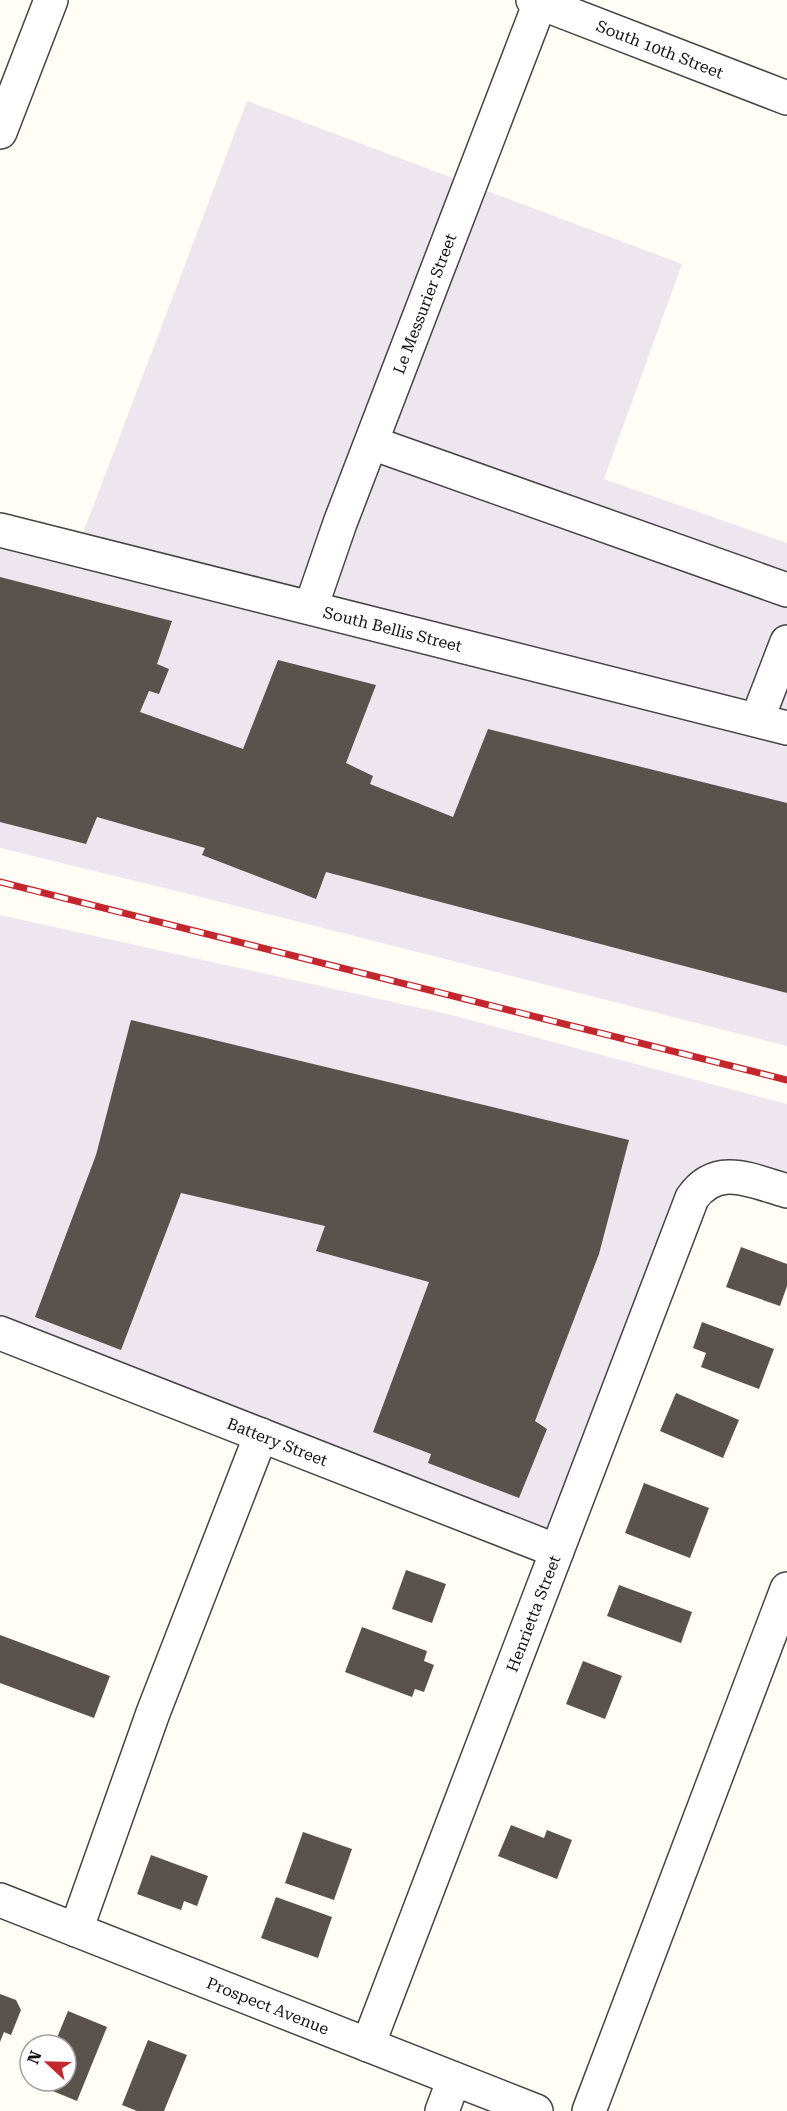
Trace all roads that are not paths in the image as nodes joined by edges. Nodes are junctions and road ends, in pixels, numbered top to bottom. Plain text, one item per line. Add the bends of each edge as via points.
1 (51, 0) edge
2 (538, 1) edge
3 (787, 98) edge
4 (0, 132) edge
5 (372, 443) junction
6 (0, 530) edge
7 (787, 590) edge
8 (311, 607) junction
9 (787, 642) edge
10 (772, 724) edge
11 (787, 1191) edge
12 (0, 1333) edge
13 (261, 1435) junction
14 (557, 1551) junction
15 (787, 1589) edge
16 (0, 1900) edge
17 (76, 1930) junction
18 (368, 2045) junction
19 (454, 2079) junction
20 (442, 2111) edge
21 (536, 2111) edge
22 (589, 2111) edge

1 - 4 street
2 - 3 street, South 10th Street
2 - 5 street, Le Messurier Street
5 - 7 street
5 - 8 street, Le Messurier Street
6 - 8 street, South Bellis Street
8 - 10 street, South Bellis Street
9 - 10 street
11 - 14 street, Henrietta Street via 728,1177 717,1178 696,1193
12 - 13 street, Battery Street
13 - 14 street, Battery Street
13 - 17 street via 153,1713
14 - 18 street, Henrietta Street
15 - 22 street
16 - 17 street, Prospect Avenue
17 - 18 street, Prospect Avenue
18 - 19 street, Prospect Avenue
19 - 20 street
19 - 21 street, Prospect Avenue

